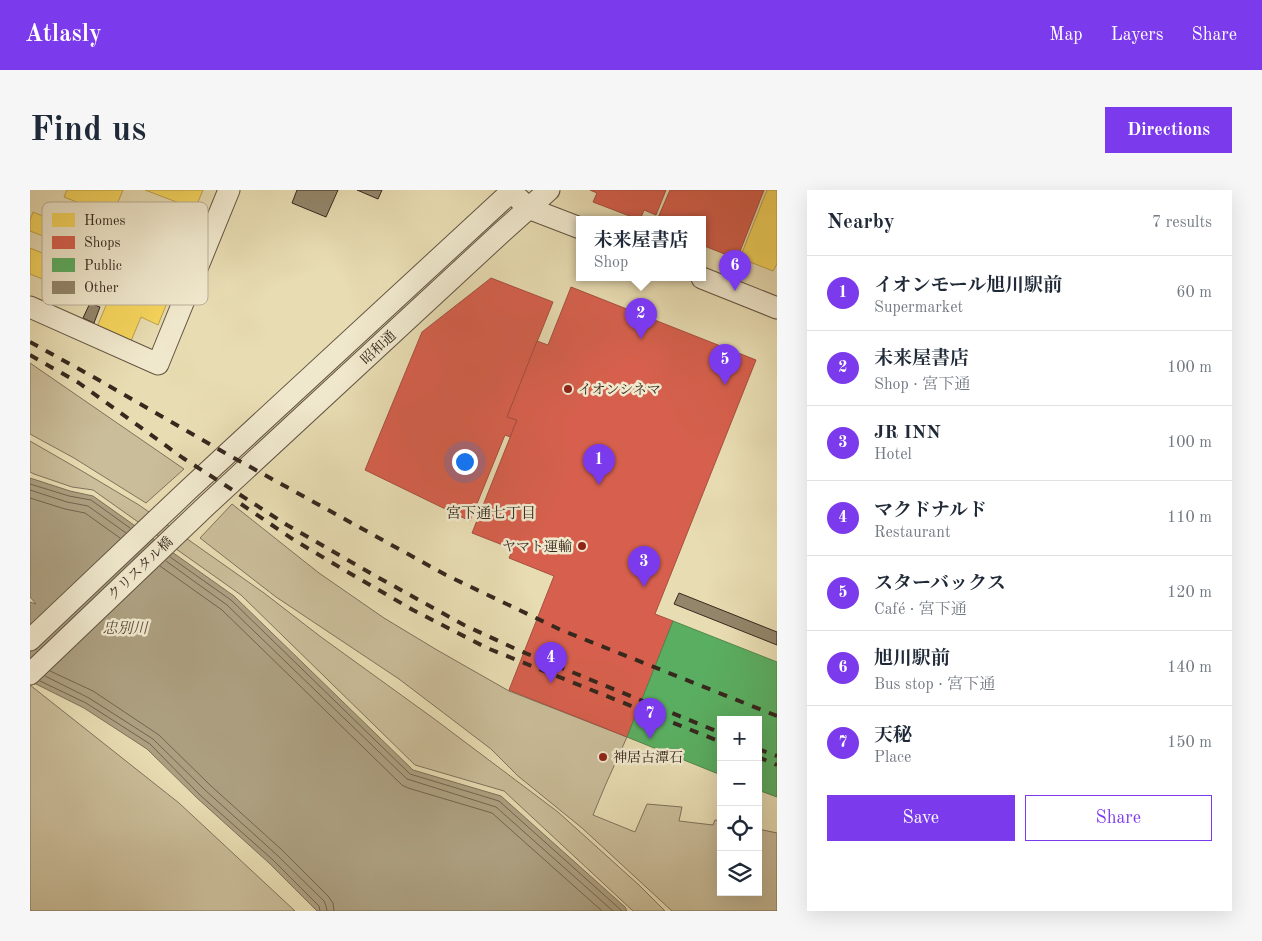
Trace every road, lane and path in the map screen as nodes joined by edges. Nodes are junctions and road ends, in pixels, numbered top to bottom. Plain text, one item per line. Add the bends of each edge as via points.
1 (229, 190) edge
2 (549, 190) edge
3 (511, 191) edge
4 (528, 208) junction
5 (576, 226) edge
6 (208, 241) edge
7 (706, 280) edge
8 (182, 305) edge
9 (30, 307) edge
10 (777, 308) edge
11 (188, 490) joint
12 (207, 505) joint
13 (30, 640) edge
14 (30, 674) edge

1 - 6 street
2 - 4 street, 昭和通
3 - 4 street
3 - 11 street, 昭和通
4 - 5 street
4 - 12 street, 昭和通
7 - 10 street
8 - 9 street via 158,364
11 - 13 street, クリスタル橋
12 - 14 street, クリスタル橋

